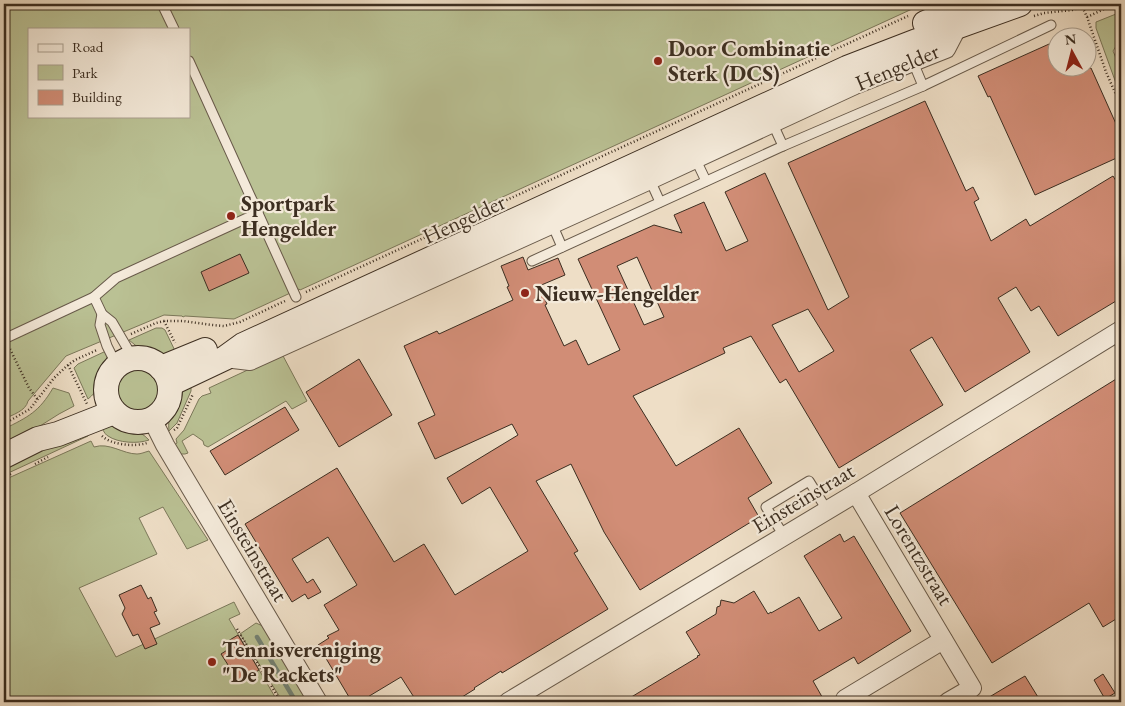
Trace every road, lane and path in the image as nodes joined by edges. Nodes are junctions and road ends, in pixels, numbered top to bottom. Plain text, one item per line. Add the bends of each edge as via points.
1 (162, 4) edge
2 (970, 4) edge
3 (1020, 4) edge
4 (1081, 4) edge
5 (1115, 4) edge
6 (908, 16) dead end
7 (1087, 17) junction
8 (1051, 25) dead end
9 (958, 26) junction
10 (174, 28) edge
11 (913, 62) junction
12 (190, 63) edge
13 (923, 86) junction
14 (1121, 106) edge
15 (772, 122) junction
16 (783, 146) junction
17 (695, 158) junction
18 (650, 180) junction
19 (706, 181) junction
20 (660, 202) junction
21 (258, 213) junction
22 (552, 224) junction
23 (562, 247) junction
24 (532, 261) dead end
25 (296, 296) junction
26 (94, 297) junction
27 (102, 314) junction
28 (164, 321) junction
29 (1121, 330) edge
30 (4, 339) edge
31 (119, 352) junction
32 (224, 358) junction
33 (68, 365) junction
34 (176, 371) junction
35 (38, 400) junction
36 (100, 408) junction
37 (4, 424) edge
38 (157, 428) junction
39 (4, 448) edge
40 (4, 456) edge
41 (856, 493) junction
42 (827, 510) junction
43 (784, 536) junction
44 (237, 630) dead end
45 (943, 640) junction
46 (281, 702) edge
47 (318, 702) edge
48 (508, 702) edge
49 (847, 702) edge
50 (948, 702) edge

1 - 10 lane
2 - 34 main road, Hengelder via 238,338 215,345
3 - 9 main road, Hengelder
4 - 7 path
5 - 7 path
6 - 25 path, Hengelder
7 - 14 path
8 - 13 lane
9 - 11 street, Hengelder via 946,48
9 - 32 main road, Hengelder via 839,71 243,345
11 - 13 lane
11 - 15 street, Hengelder
12 - 21 lane
13 - 16 lane
15 - 16 lane
15 - 17 street, Hengelder
16 - 19 lane
17 - 18 street, Hengelder
17 - 19 lane
18 - 20 lane
18 - 22 street, Hengelder
19 - 20 lane
20 - 23 lane
21 - 25 lane
21 - 26 lane via 116,278
22 - 23 lane
22 - 32 street, Hengelder via 250,361
23 - 24 lane
25 - 28 path, Hengelder via 224,326
26 - 27 lane
26 - 30 lane
27 - 31 lane via 112,322
27 - 31 lane via 100,325
28 - 31 path, Hengelder via 156,323
28 - 34 path
29 - 41 street, Einsteinstraat
30 - 35 path
31 - 33 path, Hengelder via 75,360
31 - 34 main road via 148,359
31 - 36 main road
32 - 34 main road, Hengelder
33 - 35 path, Hengelder
33 - 36 path
34 - 38 main road via 169,400 159,414
34 - 38 path via 196,390 177,428
35 - 37 path, Hengelder via 30,409
36 - 38 main road
36 - 38 path via 103,438 108,440 137,446
36 - 39 main road via 60,418
36 - 40 main road via 58,434
38 - 47 street, Einsteinstraat
41 - 42 street, Einsteinstraat
41 - 45 street, Lorentzstraat
42 - 43 street, Einsteinstraat
42 - 43 lane via 809,481 766,507
43 - 48 street, Einsteinstraat
44 - 46 path
45 - 49 street, Lorentzstraat via 845,699
45 - 50 street, Lorentzstraat via 972,688

